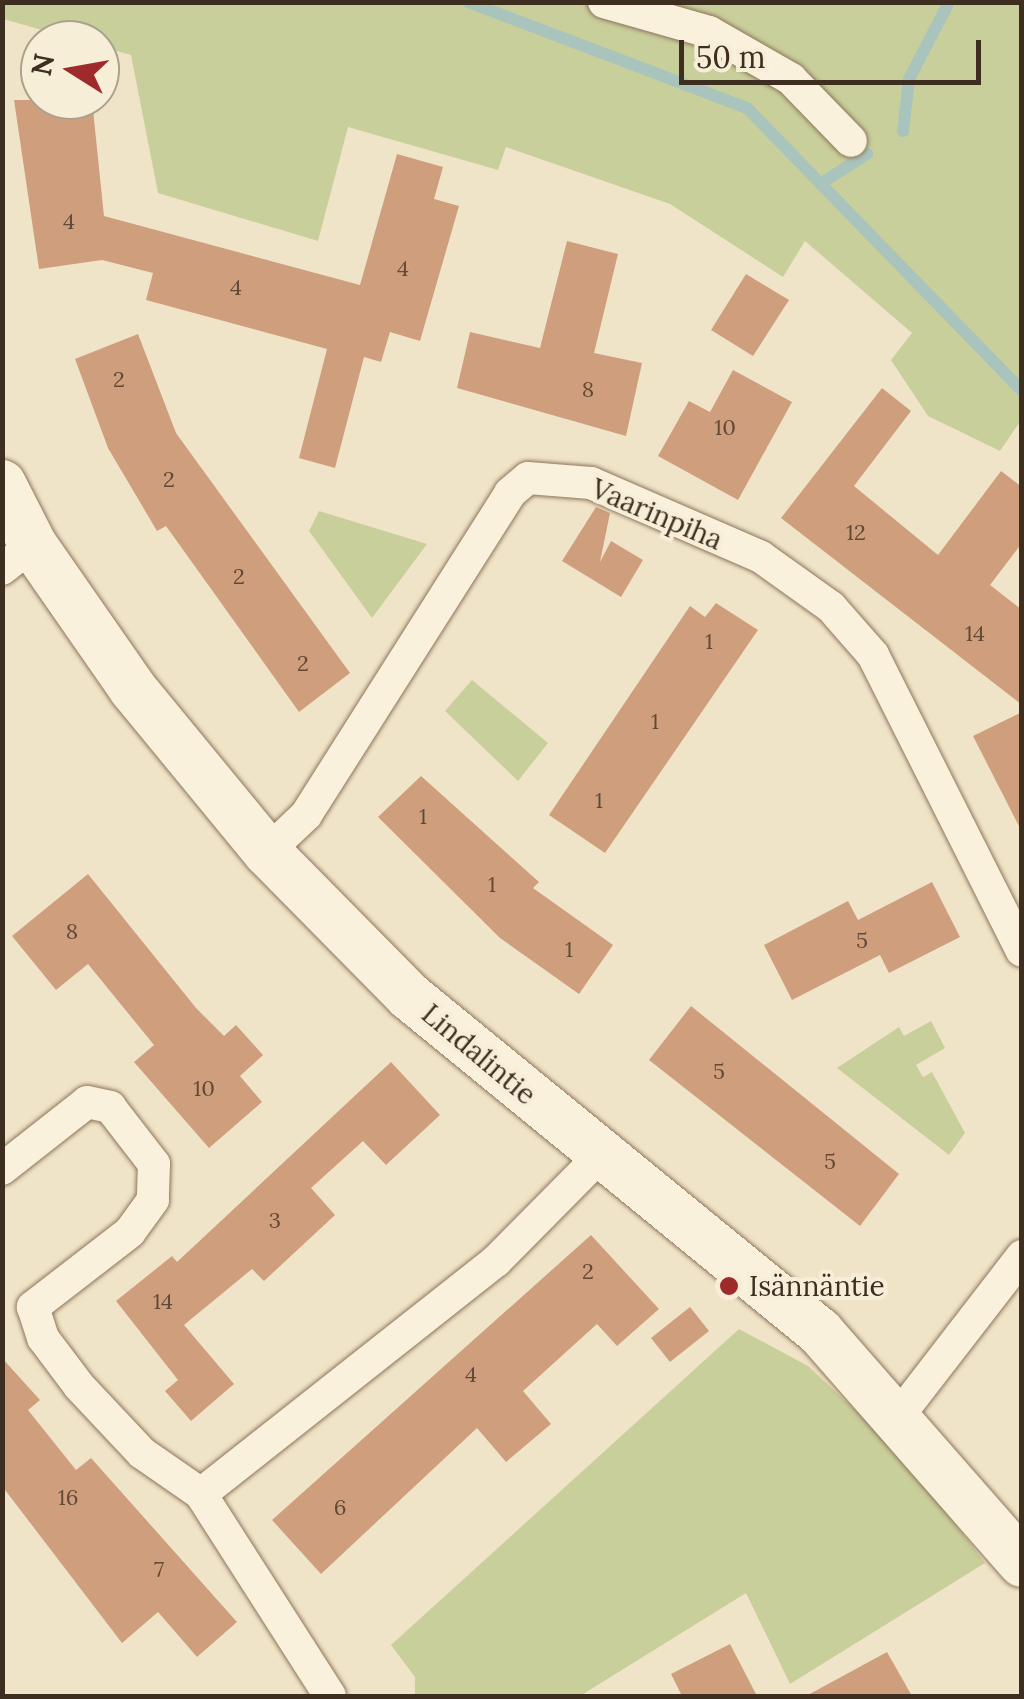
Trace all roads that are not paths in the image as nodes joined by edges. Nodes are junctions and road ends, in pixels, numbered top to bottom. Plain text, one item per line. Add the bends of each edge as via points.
1 (604, 2) edge
2 (851, 141) dead end
3 (2, 484) edge
4 (18, 557) edge
5 (267, 852) junction
6 (1022, 951) edge
7 (601, 1155) junction
8 (2, 1168) edge
9 (1022, 1256) edge
10 (900, 1414) junction
11 (201, 1494) junction
12 (1022, 1563) edge
13 (330, 1696) edge

1 - 2 street via 709,32 790,79
3 - 4 street, Lindalintie
4 - 5 street, Lindalintie
5 - 6 street, Vaarinpiha via 306,816 510,493 528,478 591,483 761,557 831,607 873,656
5 - 7 street, Lindalintie via 409,996
7 - 10 street, Lindalintie via 820,1332
7 - 11 street via 496,1261
8 - 11 street via 87,1102 110,1107 154,1164 152,1200 130,1232 33,1306 43,1338 79,1386 142,1454
9 - 10 street
10 - 12 street, Lindalintie
11 - 13 street

